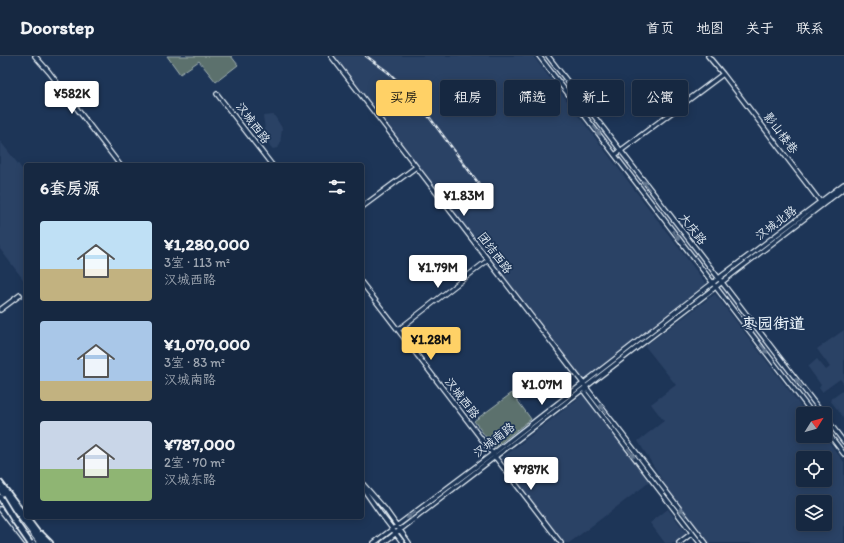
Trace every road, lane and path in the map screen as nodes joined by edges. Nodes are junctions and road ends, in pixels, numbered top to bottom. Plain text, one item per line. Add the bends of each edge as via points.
1 (37, 56) edge
2 (331, 56) edge
3 (540, 56) edge
4 (548, 56) edge
5 (708, 56) edge
6 (723, 74) junction
7 (217, 94) dead end
8 (620, 151) junction
9 (615, 155) junction
10 (119, 163) edge
11 (270, 163) edge
12 (416, 167) junction
13 (844, 184) edge
14 (844, 188) edge
15 (821, 203) junction
16 (364, 206) edge
17 (488, 260) junction
18 (721, 280) junction
19 (714, 285) junction
20 (364, 286) edge
21 (20, 295) dead end
22 (0, 310) edge
23 (398, 330) junction
24 (584, 386) junction
25 (808, 407) edge
26 (818, 407) edge
27 (832, 426) edge
28 (832, 438) edge
29 (844, 442) edge
30 (844, 454) edge
31 (494, 455) junction
32 (0, 483) edge
33 (364, 485) edge
34 (0, 490) edge
35 (364, 490) edge
36 (0, 498) edge
37 (0, 509) edge
38 (24, 515) edge
39 (28, 520) joint
40 (397, 525) junction
41 (392, 529) junction
42 (400, 530) junction
43 (692, 533) junction
44 (395, 534) junction
45 (26, 543) edge
46 (30, 543) edge
47 (34, 543) edge
48 (40, 543) edge
49 (45, 543) edge
50 (50, 543) edge
51 (374, 543) edge
52 (383, 543) edge
53 (403, 543) edge
54 (409, 543) edge
55 (561, 543) edge
56 (679, 543) edge
57 (700, 543) edge
58 (706, 543) edge

1 - 10 main road
2 - 12 main road, 团结西路
3 -> 9 main road, 大庆路
4 - 8 main road, 大庆路
5 - 6 main road, 影山楼巷
6 - 8 main road
6 - 15 main road, 影山楼巷
7 - 11 main road, 汉城西路
8 - 9 main road
18 -> 8 main road, 大庆路
9 -> 19 main road, 大庆路
12 - 16 main road
12 - 17 main road, 团结西路
13 - 15 main road, 汉城北路
14 - 15 main road, 汉城北路
15 - 18 main road, 汉城北路
17 - 23 main road
17 - 24 main road, 团结西路
18 - 19 main road, 汉城南路
26 -> 18 main road, 大庆路
19 - 24 main road, 汉城南路
19 -> 25 main road, 大庆路
20 - 23 main road, 汉城西路
21 - 22 main road
23 - 31 main road, 汉城西路
24 - 31 main road, 汉城南路
24 -> 43 main road, 团结西路 via 585,393
58 -> 24 main road, 团结西路
27 - 29 main road
28 - 30 main road
31 -> 40 main road, 汉城南路
31 - 42 main road, 汉城南路
31 - 55 main road, 汉城西路
32 - 38 highway
33 - 40 main road
34 - 48 highway
35 - 41 main road
36 - 46 highway, bridge
36 - 47 main road
37 - 45 main road
39 - 49 highway
39 - 50 highway
40 - 41 main road, 汉城南路
40 - 42 main road
41 - 44 main road
41 - 51 main road, 汉城南路
42 - 44 main road, 汉城南路
42 - 54 main road
43 - 56 main road
43 - 57 main road, 团结西路
44 - 52 main road, 汉城南路
44 - 53 main road

